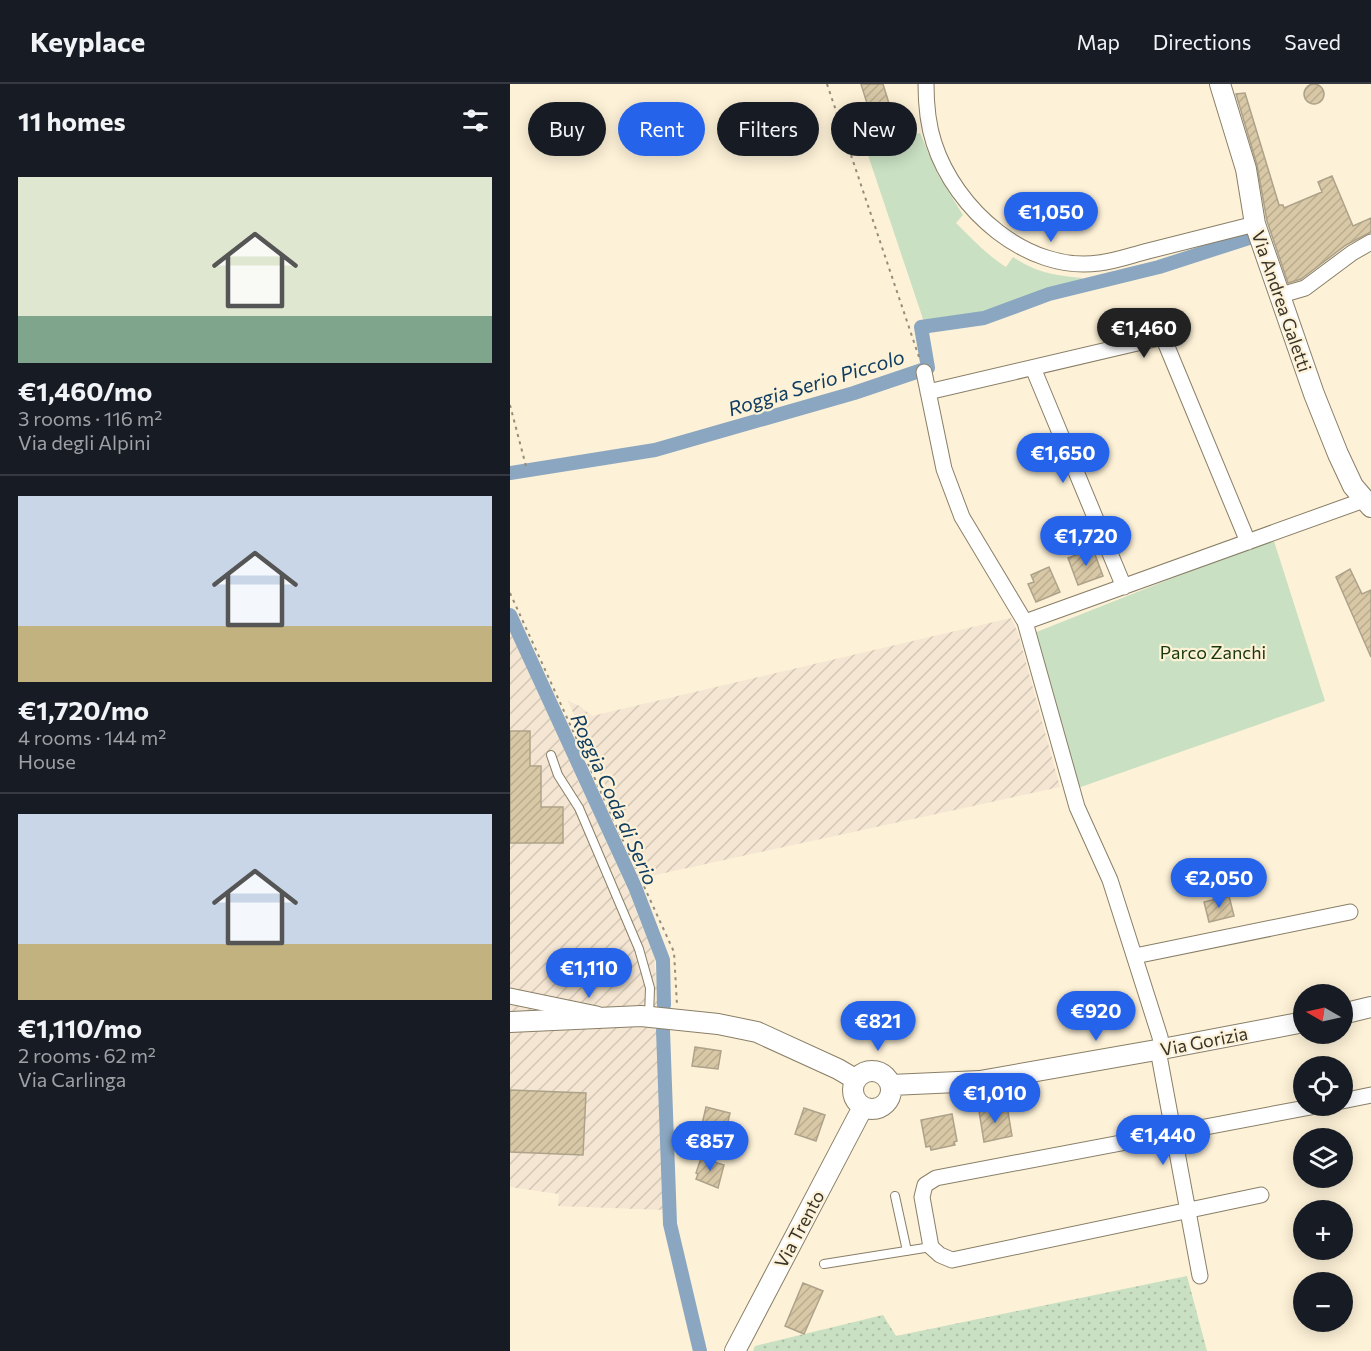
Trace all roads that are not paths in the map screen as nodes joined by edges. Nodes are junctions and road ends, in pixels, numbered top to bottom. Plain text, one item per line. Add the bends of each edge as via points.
1 (926, 84) edge
2 (1220, 84) edge
3 (1255, 224) junction
4 (1371, 242) edge
5 (1281, 295) junction
6 (1034, 368) junction
7 (924, 372) road end
8 (928, 392) junction
9 (1368, 504) edge
10 (1248, 542) junction
11 (1124, 587) junction
12 (1025, 622) junction
13 (551, 755) dead end
14 (1350, 912) dead end
15 (1135, 956) junction
16 (510, 996) edge
17 (1371, 1007) edge
18 (1353, 1011) edge
19 (664, 1013) junction
20 (612, 1017) junction
21 (510, 1022) edge
22 (1293, 1024) edge
23 (1160, 1050) junction
24 (855, 1079) junction
25 (891, 1085) junction
26 (1371, 1095) edge
27 (1353, 1099) edge
28 (863, 1107) junction
29 (1293, 1110) edge
30 (1173, 1133) junction
31 (1261, 1195) dead end
32 (895, 1196) dead end
33 (1188, 1209) junction
34 (931, 1247) junction
35 (907, 1251) junction
36 (824, 1264) dead end
37 (1200, 1276) dead end
38 (735, 1351) edge

1 - 3 street via 933,142 957,188 991,228 1042,258 1099,263
2 - 3 street, Via Andrea Galetti via 1246,169
3 - 5 street, Via Andrea Galetti
4 - 5 street via 1305,288
5 - 9 street, Via Andrea Galetti via 1338,454 1353,486
6 - 8 street
6 - 10 street via 1163,338
6 - 11 street
7 - 8 street
8 - 12 street via 944,470 962,518
9 - 10 street
10 - 11 street
11 - 12 street
12 - 15 street via 1077,807 1110,880
13 - 19 lane via 558,775 579,808 639,949 650,988
14 - 15 street
15 - 23 street
16 - 20 street
17 - 18 street
19 - 20 street
19 - 24 street via 756,1032
20 - 21 street
22 - 23 street, Via Gorizia
23 - 25 street, Via Gorizia via 980,1081
23 - 30 street
24 - 25 street via 875,1070 888,1078
24 - 28 street via 854,1098
25 - 28 street via 884,1105
26 - 27 street
28 - 38 street, Via Trento
29 - 30 street
30 - 33 street
30 - 34 street via 936,1178 925,1185 922,1197
31 - 33 street
32 - 35 lane
33 - 34 street via 952,1260
33 - 37 street
34 - 35 lane
35 - 36 lane

